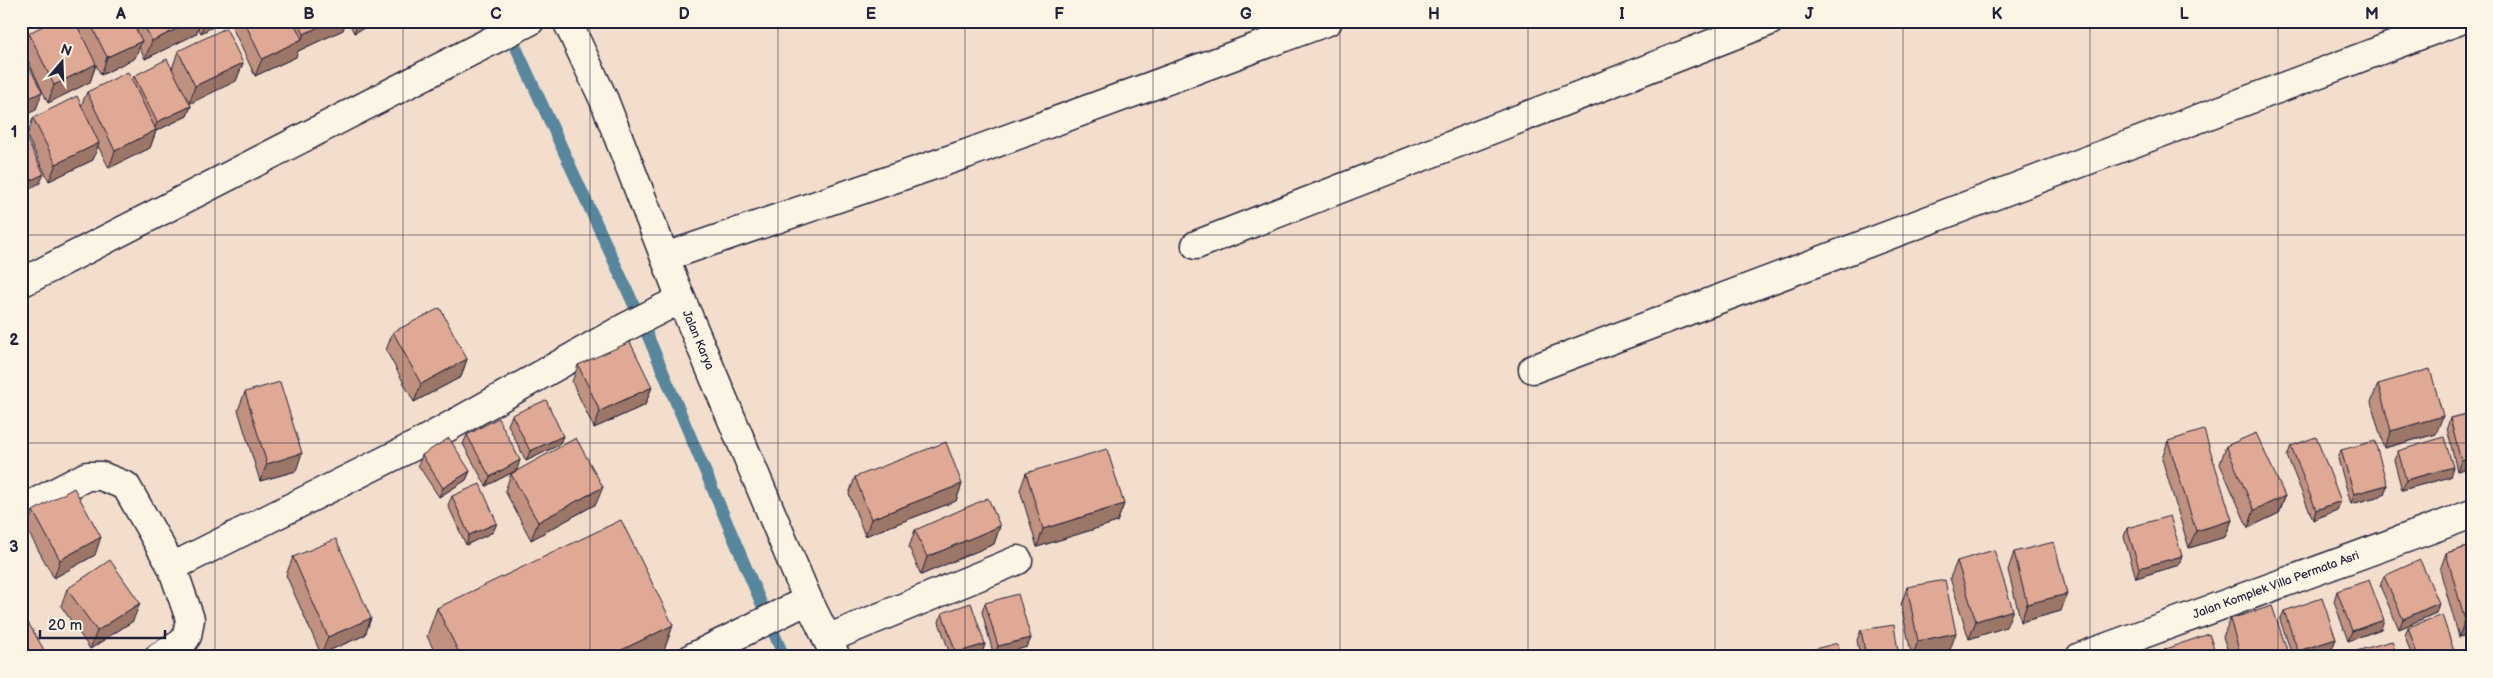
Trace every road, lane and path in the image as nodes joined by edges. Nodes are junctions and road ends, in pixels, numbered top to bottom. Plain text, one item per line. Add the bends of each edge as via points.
1 (530, 21) edge
2 (567, 21) edge
3 (1328, 21) edge
4 (1770, 21) edge
5 (2458, 21) edge
6 (1196, 246) dead end
7 (665, 257) junction
8 (21, 283) edge
9 (672, 304) junction
10 (1534, 369) dead end
11 (21, 510) edge
12 (2472, 514) edge
13 (1018, 560) dead end
14 (172, 567) junction
15 (800, 604) junction
16 (831, 648) edge
17 (159, 657) edge
18 (693, 657) edge
19 (2080, 657) edge

1 - 8 street
2 - 7 street, Jalan Karya via 604,100
3 - 7 street via 966,154
4 - 6 street
5 - 10 street
7 - 9 street, Jalan Karya
9 - 14 street via 418,444
9 - 15 street, Jalan Karya
11 - 14 street via 87,476 101,476 126,486
12 - 19 street, Jalan Komplek Villa Permata Asri
13 - 16 street
14 - 17 street via 190,618 187,636 182,643
15 - 16 street, Jalan Karya
15 - 18 street

